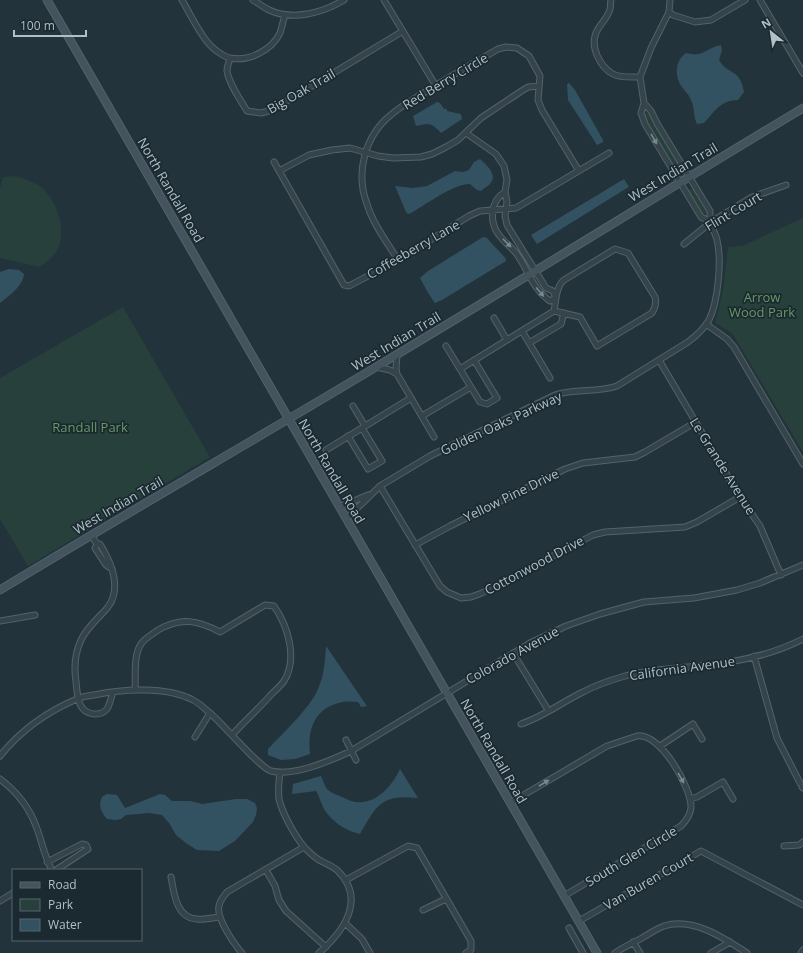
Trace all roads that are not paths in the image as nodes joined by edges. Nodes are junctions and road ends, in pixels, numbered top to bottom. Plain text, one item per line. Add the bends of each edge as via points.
1 (47, 0) edge
2 (182, 0) edge
3 (253, 0) edge
4 (344, 0) edge
5 (384, 0) edge
6 (611, 0) edge
7 (670, 0) edge
8 (745, 0) edge
9 (760, 0) edge
10 (669, 12) junction
11 (285, 15) junction
12 (403, 32) junction
13 (230, 58) junction
14 (801, 64) edge
15 (803, 73) edge
16 (640, 77) junction
17 (436, 86) junction
18 (539, 86) junction
19 (644, 103) junction
20 (803, 108) edge
21 (466, 133) junction
22 (366, 152) junction
23 (609, 154) dead end
24 (274, 162) dead end
25 (279, 171) junction
26 (580, 171) junction
27 (689, 177) junction
28 (680, 182) junction
29 (786, 185) dead end
30 (505, 192) junction
31 (507, 209) junction
32 (492, 210) junction
33 (710, 222) junction
34 (684, 244) dead end
35 (398, 260) junction
36 (536, 270) junction
37 (528, 275) junction
38 (556, 298) junction
39 (554, 311) junction
40 (564, 313) junction
41 (494, 318) dead end
42 (706, 324) junction
43 (522, 331) junction
44 (507, 340) junction
45 (529, 343) junction
46 (446, 346) dead end
47 (397, 355) junction
48 (474, 360) junction
49 (659, 360) junction
50 (376, 367) junction
51 (460, 369) junction
52 (397, 374) junction
53 (550, 378) dead end
54 (471, 387) junction
55 (411, 398) junction
56 (353, 406) dead end
57 (422, 416) junction
58 (289, 419) junction
59 (696, 422) junction
60 (363, 427) junction
61 (348, 436) junction
62 (434, 437) dead end
63 (326, 450) dead end
64 (803, 464) edge
65 (380, 486) junction
66 (373, 492) junction
67 (740, 497) junction
68 (339, 507) junction
69 (346, 519) junction
70 (91, 534) junction
71 (415, 545) junction
72 (803, 565) edge
73 (781, 575) junction
74 (0, 590) edge
75 (34, 614) dead end
76 (0, 622) edge
77 (803, 640) edge
78 (513, 653) junction
79 (754, 656) junction
80 (135, 690) junction
81 (113, 692) junction
82 (446, 693) junction
83 (78, 698) junction
84 (548, 710) junction
85 (210, 713) junction
86 (521, 724) dead end
87 (232, 735) junction
88 (195, 737) dead end
89 (702, 739) dead end
90 (346, 740) dead end
91 (660, 746) junction
92 (351, 751) junction
93 (0, 756) edge
94 (356, 760) dead end
95 (280, 772) junction
96 (0, 779) edge
97 (802, 786) edge
98 (690, 799) junction
99 (733, 799) dead end
100 (510, 803) junction
101 (803, 842) edge
102 (784, 846) dead end
103 (304, 847) junction
104 (47, 862) junction
105 (51, 869) edge
106 (58, 869) edge
107 (266, 870) junction
108 (171, 877) dead end
109 (346, 880) junction
110 (12, 894) edge
111 (564, 896) junction
112 (446, 899) junction
113 (0, 901) edge
114 (803, 905) edge
115 (422, 910) dead end
116 (219, 917) junction
117 (579, 921) junction
118 (345, 923) junction
119 (569, 928) dead end
120 (633, 942) junction
121 (730, 942) junction
122 (326, 947) junction
123 (803, 950) edge
124 (242, 953) edge
125 (319, 953) edge
126 (370, 953) edge
127 (466, 953) edge
128 (583, 953) edge
129 (597, 953) edge
130 (615, 953) edge
131 (640, 953) edge
132 (711, 953) edge
133 (747, 953) edge
134 (801, 953) edge

1 - 58 main road, North Randall Road
2 - 13 street via 208,43
3 - 11 street
4 - 11 street via 312,14
5 - 12 street
6 - 16 street via 610,10 595,34 596,53 604,67 614,74
7 - 10 street, Golden Oaks Parkway
8 - 10 street via 711,20 695,22
9 - 14 street
10 - 16 street, Golden Oaks Parkway
11 - 13 street via 279,33 265,50 246,58
12 - 13 street, Big Oak Trail via 272,110 261,113 247,110 231,82 227,70
12 - 17 street
14 - 15 street
16 - 19 street, Golden Oaks Parkway
17 - 18 street, Red Berry Circle via 506,46 517,48 529,56 540,76
17 - 22 street, Red Berry Circle via 386,119 375,132
18 - 21 street via 528,88 504,102 481,118
18 - 26 street, Red Berry Circle via 538,100 542,110
19 - 27 street, Golden Oaks Parkway
19 -> 28 street, Golden Oaks Parkway via 641,113 645,124
20 - 27 main road, West Indian Trail
21 - 22 street via 446,148 421,157 393,158
21 - 30 street via 496,154 504,166 507,174
22 - 25 street via 350,148 320,152
22 - 35 street, Red Berry Circle via 361,172 367,205
23 - 26 street, Coffeeberry Lane
24 - 25 street, Coffeeberry Lane
25 - 35 street, Coffeeberry Lane via 344,285 352,285
26 - 31 street, Coffeeberry Lane via 528,202
27 - 28 main road, West Indian Trail
27 - 33 street, Golden Oaks Parkway via 710,211
28 - 33 street, Golden Oaks Parkway via 701,217
28 - 36 main road, West Indian Trail
29 - 33 street, Flint Court via 752,197
30 - 31 street
30 - 32 street via 499,196
31 - 32 street, Coffeeberry Lane
31 - 36 street via 505,216 509,229
32 - 35 street, Coffeeberry Lane via 480,211 469,216
32 -> 37 street via 495,228 516,253
33 - 34 street, Flint Court
33 - 42 street, Golden Oaks Parkway via 717,240 719,260 714,305
36 - 37 main road, West Indian Trail
36 - 38 street via 546,288 553,291
37 -> 38 street via 544,297 550,301
37 - 47 main road, West Indian Trail
38 - 39 street
38 - 40 street via 561,283 615,250 628,253 656,301 652,313 597,346 582,319
39 - 40 street
39 - 43 street
40 - 45 street via 561,324
41 - 44 street
42 - 49 street, Golden Oaks Parkway via 695,337
42 - 64 street via 734,347
43 - 44 street
43 - 45 street
44 - 48 street
45 - 53 street
46 - 51 street
47 - 50 main road, West Indian Trail
47 - 52 street
48 - 51 street
48 - 54 street via 497,398 487,404 480,402
49 - 59 street, Le Grande Avenue
49 - 65 street, Golden Oaks Parkway via 611,388 570,391 548,398 430,456
50 - 52 street
50 - 58 main road, West Indian Trail
51 - 54 street
52 - 55 street
54 - 57 street
55 - 57 street
55 - 60 street
56 - 60 street
57 - 62 street
58 - 68 main road, North Randall Road
58 - 70 main road, West Indian Trail
59 - 67 street, Le Grande Avenue
59 - 71 street, Yellow Pine Drive via 635,457 583,463 565,469
60 - 61 street
60 - 61 street via 382,461 368,469
61 - 63 street
65 - 66 street, Golden Oaks Parkway
65 - 71 street, Cottonwood Drive
66 - 68 street, Golden Oaks Parkway
66 - 69 street, Golden Oaks Parkway
67 - 71 street, Cottonwood Drive via 685,527 593,535 471,597 453,596 440,586
67 - 73 street, Le Grande Avenue via 760,526
68 - 69 main road, North Randall Road
69 - 82 main road, North Randall Road
70 - 74 main road, West Indian Trail
70 - 83 street via 108,558 114,589 108,606 81,640 75,674
72 - 73 street, Colorado Avenue
73 - 78 street, Colorado Avenue via 737,590 694,598 644,602 600,614 566,626
75 - 76 street
77 - 79 street, California Avenue
78 - 82 street, Colorado Avenue
78 - 84 street
79 - 84 street, California Avenue via 731,662 627,675 584,691
79 - 97 street via 777,738
80 - 81 street, Colorado Avenue
80 - 85 street, Colorado Avenue via 178,694 193,700
80 - 87 street via 136,658 141,644 161,628 181,621 207,625 220,632 265,605 274,606 288,633 290,666 284,681
81 - 83 street, Colorado Avenue
81 - 83 street via 102,713 86,712
82 - 92 street, Colorado Avenue
82 - 100 main road, North Randall Road
83 - 93 street, Colorado Avenue via 51,711 26,728
84 - 86 street, California Avenue
85 - 87 street, Colorado Avenue
85 - 88 street
87 - 95 street, Colorado Avenue via 269,771
89 - 91 street via 692,724
90 - 92 street
91 -> 98 street via 671,760
100 -> 91 street via 607,746 642,735
92 - 94 street
92 - 95 street, Colorado Avenue via 298,771
95 - 103 street via 279,799 286,819
96 - 104 street via 18,795 28,809
98 - 99 street via 723,782
98 - 111 street, South Glen Circle via 690,813 681,826
100 - 111 main road, North Randall Road
101 - 102 street
103 - 107 street
103 - 109 street via 336,869
104 - 105 street
104 - 106 street via 82,844 86,845 88,849
107 - 116 street via 227,892 219,906
107 - 122 street via 286,910
108 - 116 street via 177,906 182,912 197,919
109 - 112 street via 408,846 417,848
109 - 118 street via 352,896
110 - 113 street
111 - 117 main road, North Randall Road
112 - 115 street
112 - 127 street via 471,941 471,950
114 - 117 street, Van Buren Court via 701,850
116 - 124 street via 235,946
117 - 129 main road, North Randall Road
118 - 122 street
118 - 126 street via 362,939
119 - 128 street
120 - 121 street via 663,926 677,924 702,929
120 - 130 street
120 - 131 street
121 - 132 street
121 - 133 street
122 - 125 street
123 - 134 street

